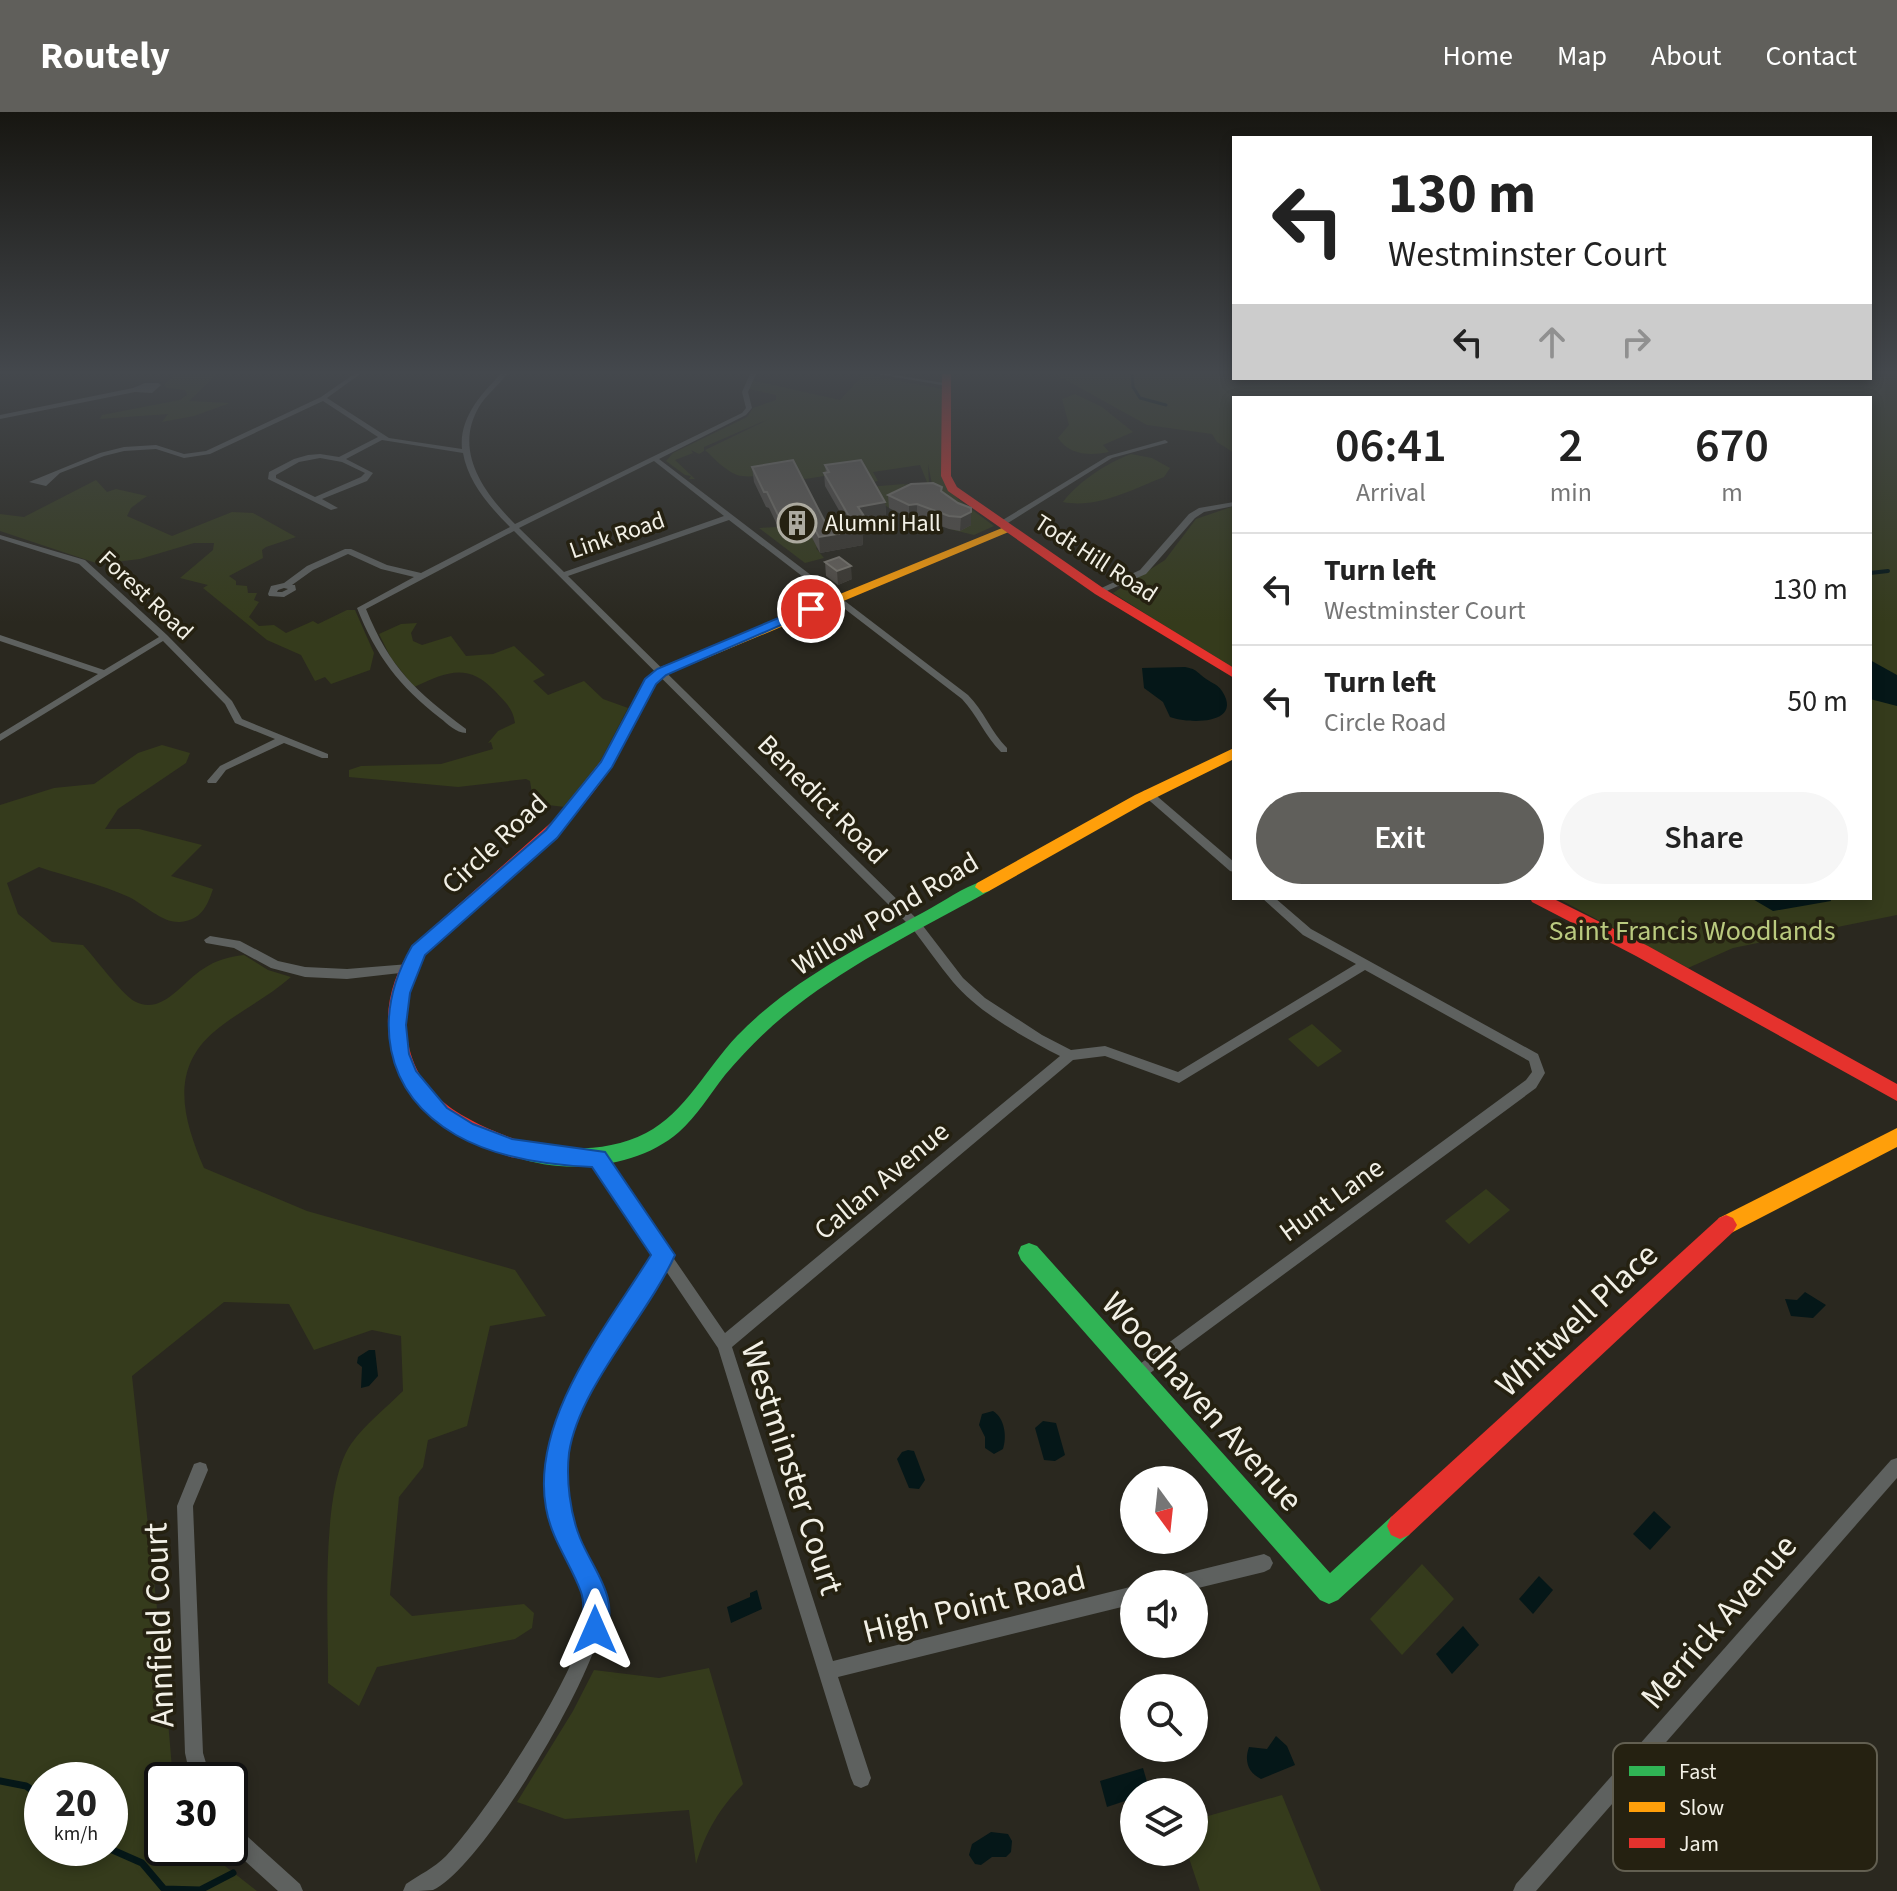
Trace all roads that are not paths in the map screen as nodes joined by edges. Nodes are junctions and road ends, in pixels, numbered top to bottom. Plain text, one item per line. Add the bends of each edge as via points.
1 (95, 457) edge
2 (307, 457) edge
3 (322, 457) edge
4 (344, 457) edge
5 (465, 457) edge
6 (659, 457) edge
7 (946, 457) edge
8 (1110, 457) edge
9 (655, 459) junction
10 (338, 460) junction
11 (57, 473) dead end
12 (316, 499) junction
13 (1232, 504) edge
14 (334, 508) dead end
15 (729, 517) junction
16 (1004, 526) junction
17 (515, 527) junction
18 (0, 537) edge
19 (563, 575) junction
20 (422, 576) junction
21 (286, 585) dead end
22 (1099, 591) junction
23 (837, 598) junction
24 (164, 637) junction
25 (0, 638) edge
26 (661, 672) junction
27 (104, 673) junction
28 (1232, 673) edge
29 (463, 731) dead end
30 (0, 738) edge
31 (280, 741) junction
32 (1004, 750) dead end
33 (1232, 754) edge
34 (325, 756) dead end
35 (212, 781) dead end
36 (1147, 793) junction
37 (1232, 866) edge
38 (1270, 900) edge
39 (1542, 900) edge
40 (916, 925) junction
41 (210, 940) dead end
42 (1364, 965) junction
43 (409, 968) junction
44 (1070, 1055) junction
45 (1897, 1093) edge
46 (1897, 1137) edge
47 (597, 1158) junction
48 (1029, 1253) dead end
49 (664, 1255) junction
50 (724, 1344) junction
51 (1138, 1374) junction
52 (200, 1470) dead end
53 (1895, 1471) edge
54 (1264, 1563) dead end
55 (1208, 1577) edge
56 (1329, 1591) joint
57 (1120, 1598) edge
58 (828, 1671) junction
59 (1654, 1743) edge
60 (196, 1762) edge
61 (861, 1778) dead end
62 (1613, 1789) edge
63 (248, 1850) edge
64 (293, 1891) edge
65 (413, 1891) edge
66 (1523, 1891) edge

1 - 11 street
2 - 12 street via 272,474 272,479
3 - 10 street
4 - 10 street
5 - 17 street, Benedict Road via 476,485
6 - 9 street
7 - 16 street, Todt Hill Road via 952,489
8 - 16 street
9 - 15 street
9 - 17 street
10 - 12 street via 369,474
12 - 14 street
13 - 22 street via 1192,516 1143,572
15 - 19 street, Link Road
15 - 23 street
16 - 22 street, Todt Hill Road
16 - 23 street
17 - 19 street, Benedict Road
17 - 20 street
18 - 24 street, Forest Road via 82,562
19 - 26 street, Benedict Road
20 - 21 street via 348,551
20 - 29 street via 361,608 382,654 409,691
22 - 28 street, Todt Hill Road
23 - 26 street
23 - 32 street via 978,709 986,733
24 - 27 street
24 - 31 street, Forest Road via 229,703 238,721
25 - 27 street
26 - 40 street, Benedict Road
26 - 43 street, Circle Road via 650,682 607,764 551,834 419,950
27 - 30 street
31 - 34 street
31 - 35 street via 223,768
33 - 36 street, Willow Pond Road
36 - 37 street
36 - 40 street, Willow Pond Road
38 - 42 street via 1307,932
39 - 45 street
40 - 44 street, Benedict Road via 938,957 981,1001
40 - 47 street, Willow Pond Road via 759,1025 663,1133
41 - 43 street via 236,944 275,965 305,972
42 - 44 street via 1179,1078 1105,1051
42 - 51 street, Hunt Lane via 1534,1058 1539,1073
43 - 47 street, Circle Road via 397,1025 399,1054 409,1076 440,1114 466,1131 512,1148
44 - 50 street, Callan Avenue
46 - 56 street, Whitwell Place via 1731,1220
47 - 49 street, Westminster Court
48 - 51 street, Woodhaven Avenue
49 - 50 street, Westminster Court
49 - 65 street via 584,1386 563,1428 557,1455 558,1506 597,1608 587,1655 477,1836 450,1867
50 - 58 street, Westminster Court
51 - 56 street, Woodhaven Avenue
52 - 60 street, Annfield Court via 185,1506
53 - 59 street, Merrick Avenue
54 - 55 street
57 - 58 street, High Point Road
58 - 61 street, Westminster Court
62 - 66 street, Merrick Avenue
63 - 64 street

